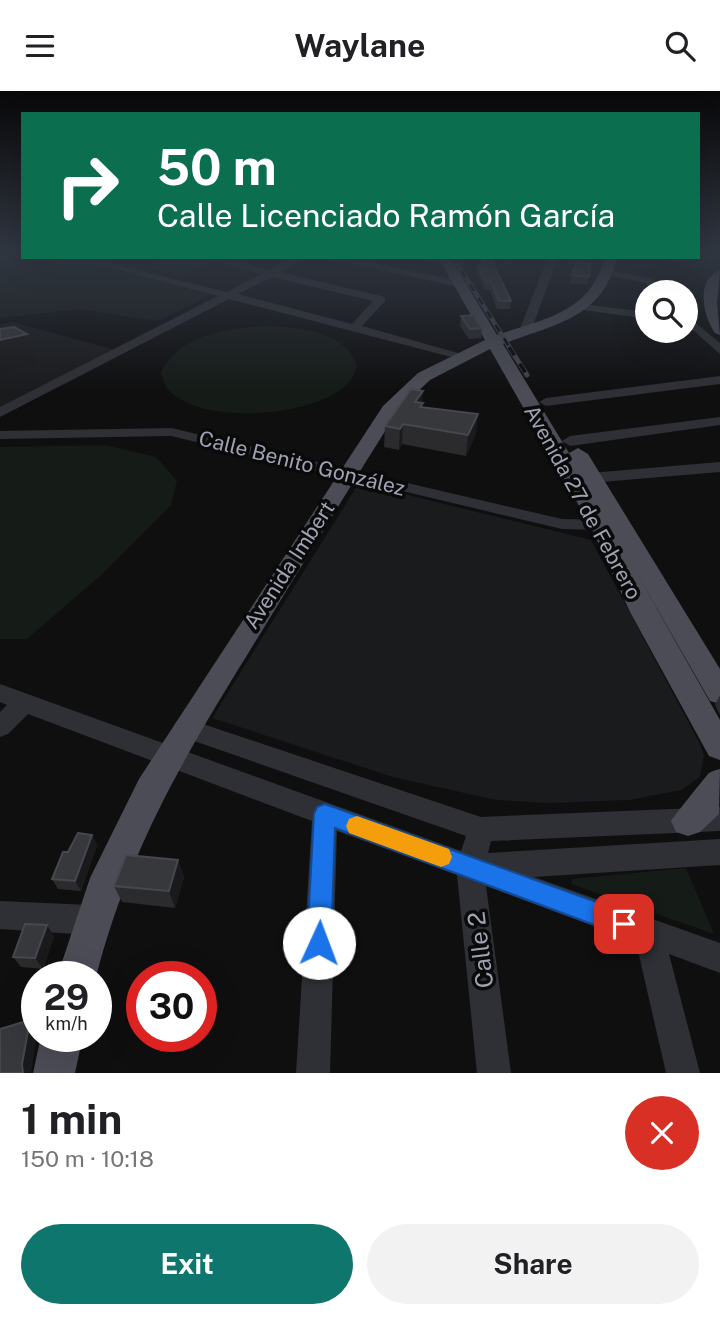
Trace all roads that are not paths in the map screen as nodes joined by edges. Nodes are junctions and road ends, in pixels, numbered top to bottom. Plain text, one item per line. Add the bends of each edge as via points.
1 (221, 300) edge
2 (249, 300) edge
3 (380, 300) edge
4 (478, 300) edge
5 (529, 300) edge
6 (591, 300) edge
7 (709, 300) edge
8 (581, 307) junction
9 (635, 314) edge
10 (355, 327) junction
11 (720, 330) edge
12 (698, 331) edge
13 (508, 337) junction
14 (720, 350) edge
15 (459, 355) junction
16 (720, 380) edge
17 (546, 401) junction
18 (0, 414) edge
19 (720, 421) edge
20 (0, 435) edge
21 (570, 442) junction
22 (720, 467) edge
23 (347, 475) junction
24 (720, 477) edge
25 (586, 483) junction
26 (601, 525) junction
27 (0, 693) edge
28 (720, 693) edge
29 (25, 702) junction
30 (0, 727) edge
31 (185, 728) junction
32 (720, 747) edge
33 (168, 756) junction
34 (720, 783) edge
35 (325, 814) junction
36 (704, 820) edge
37 (481, 829) junction
38 (720, 852) edge
39 (470, 867) junction
40 (0, 915) edge
41 (90, 920) junction
42 (649, 933) junction
43 (720, 958) edge
44 (80, 961) edge
45 (59, 1052) edge
46 (54, 1073) edge
47 (313, 1073) edge
48 (494, 1073) edge
49 (683, 1073) edge

1 - 18 street
2 - 10 street
3 - 10 street
4 - 13 main road, Avenida 27 de Febrero
5 - 13 street
6 - 8 main road, Avenida Imbert
7 - 11 main road
8 - 9 street
8 - 13 main road, Avenida Imbert
10 - 15 street
12 - 14 street
13 - 15 main road, Avenida Imbert
13 - 17 main road, Avenida 27 de Febrero
13 - 25 main road, Avenida 27 de Febrero
15 - 23 main road, Avenida Imbert via 419,377 403,393
16 - 17 street
17 - 21 main road, Avenida 27 de Febrero
19 - 21 street
20 - 23 street, Calle Benito González via 155,430
21 - 25 main road, Avenida 27 de Febrero
22 - 25 street
23 - 26 street, Calle Benito González via 562,524
23 - 31 main road, Avenida Imbert
24 - 25 street
25 - 26 main road, Avenida 27 de Febrero
25 - 28 main road, Avenida 27 de Febrero
26 - 32 main road, Avenida 27 de Febrero via 643,612
27 - 29 street
29 - 30 street
29 - 33 street
31 - 33 main road, Avenida Imbert
31 - 37 street
33 - 35 street
33 - 41 main road, Avenida Imbert via 127,829
34 - 36 main road via 707,804
35 - 39 street
35 - 47 street
36 - 37 street
37 - 39 street, Calle 2
38 - 39 street
39 - 42 street
39 - 48 street, Calle 2
40 - 41 street
41 - 44 main road, Avenida Imbert
42 - 43 street
42 - 49 street
45 - 46 main road

